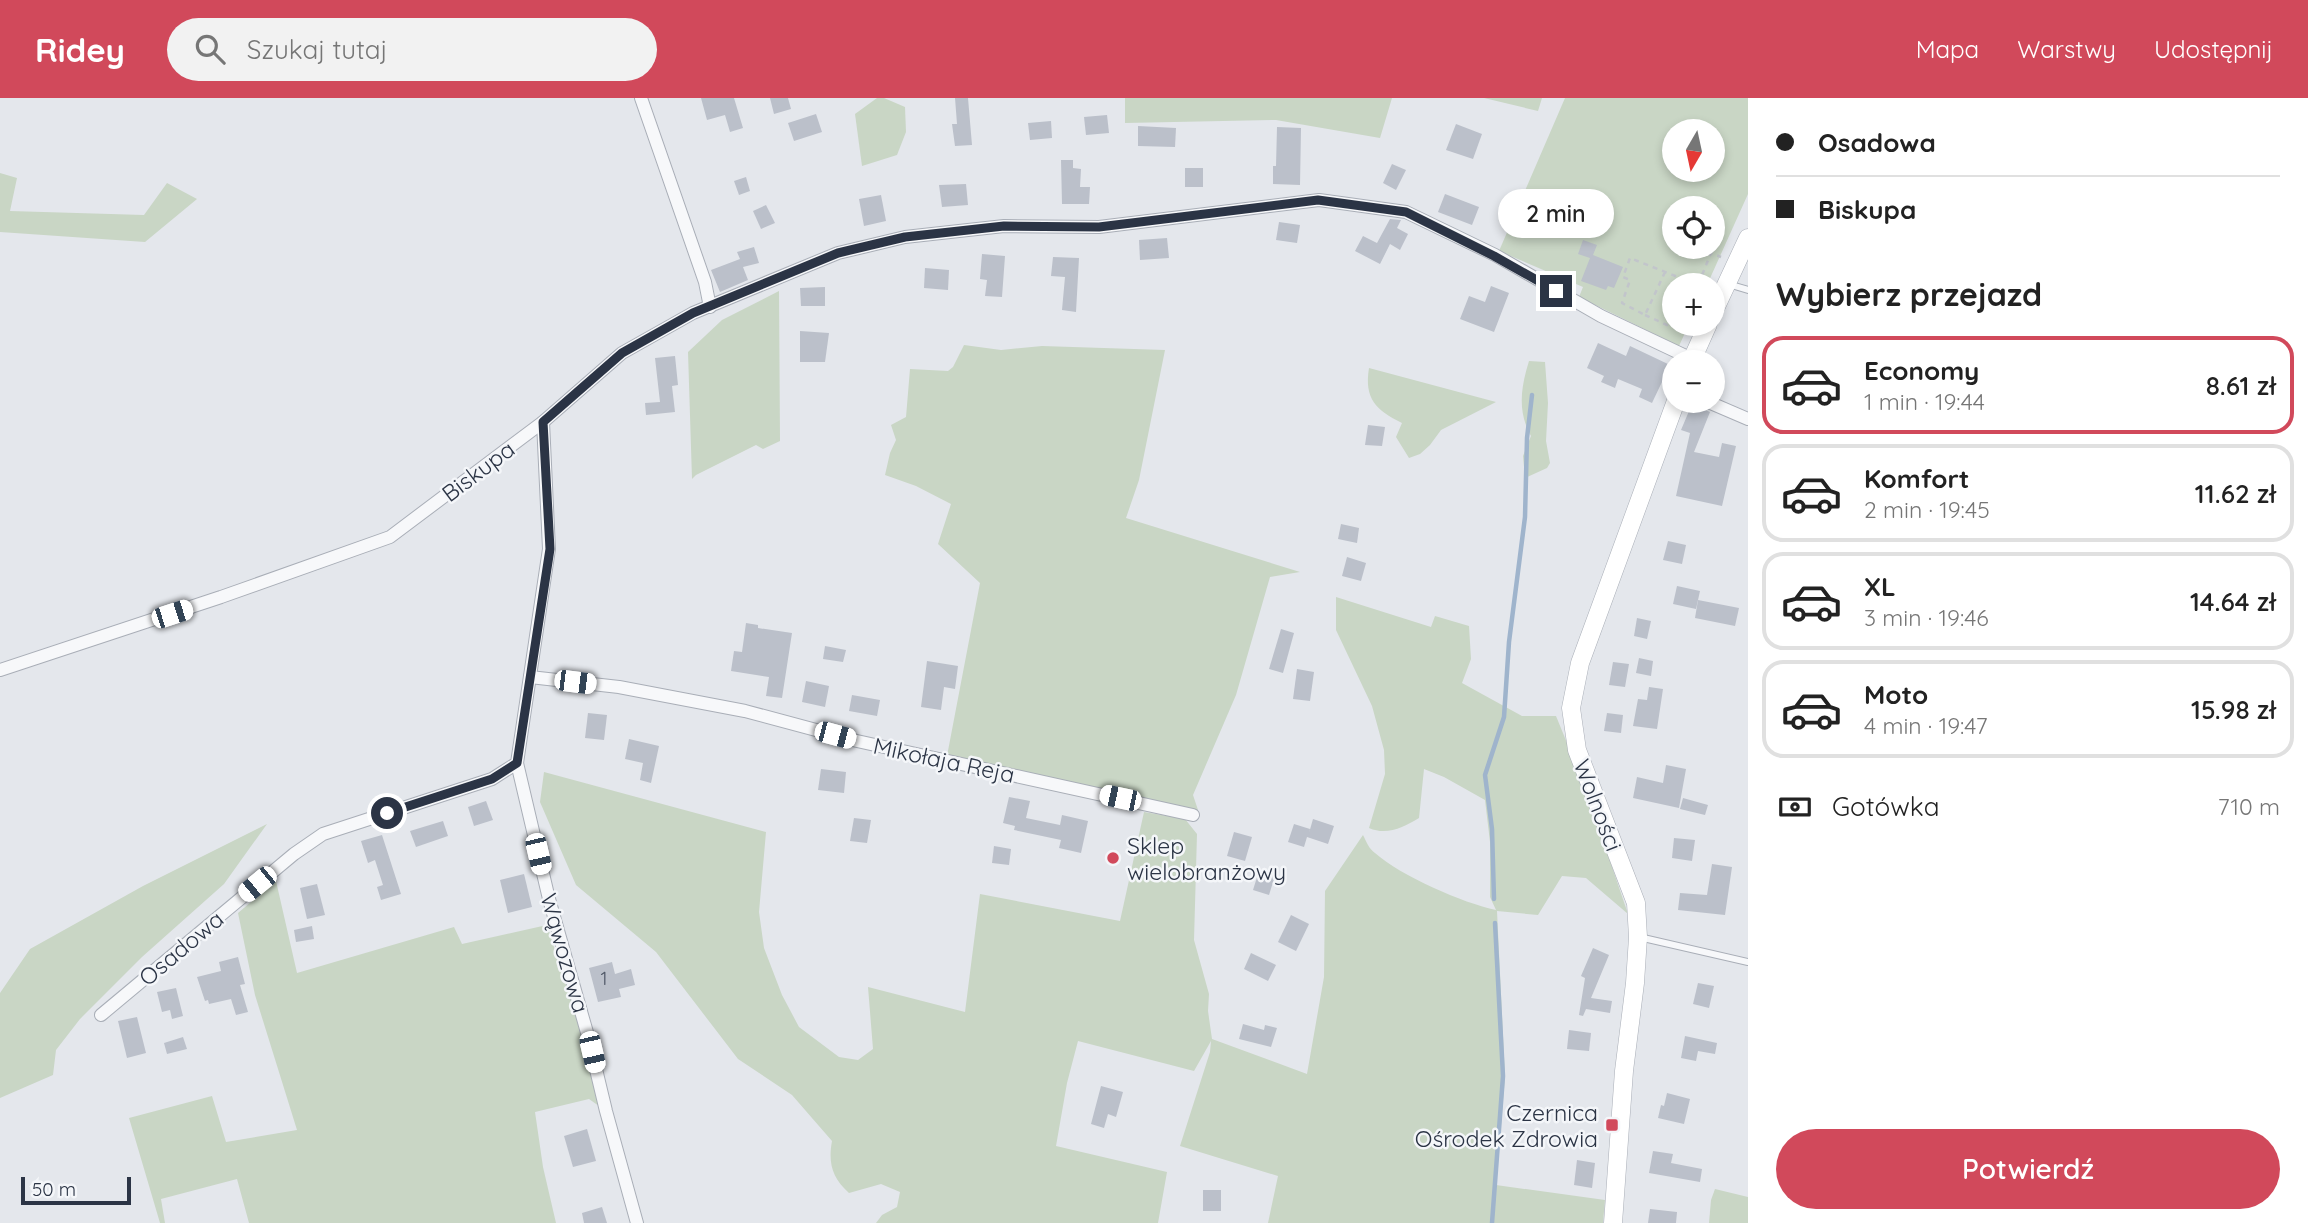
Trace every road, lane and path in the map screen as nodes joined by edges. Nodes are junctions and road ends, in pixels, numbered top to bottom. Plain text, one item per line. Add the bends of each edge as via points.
1 (641, 98) edge
2 (1748, 238) edge
3 (1727, 260) dead end
4 (1665, 272) junction
5 (1727, 284) junction
6 (1725, 288) edge
7 (1748, 290) edge
8 (710, 307) junction
9 (1645, 315) junction
10 (1662, 323) edge
11 (1670, 350) edge
12 (1725, 409) edge
13 (1672, 413) edge
14 (1748, 419) edge
15 (543, 422) junction
16 (0, 670) edge
17 (530, 677) junction
18 (517, 763) junction
19 (1193, 815) dead end
20 (1638, 937) junction
21 (1748, 962) edge
22 (101, 1015) dead end
23 (637, 1223) edge
24 (1612, 1223) edge

1 - 8 street
2 - 5 street
3 - 4 path via 1711,253 1698,285
4 - 9 path
4 - 9 path via 1630,258 1623,277 1630,280 1622,303
5 - 6 street
5 - 7 lane
8 - 11 street, Biskupa via 838,253 905,237 1004,226 1099,227 1318,200 1406,212
8 - 15 street, Biskupa via 622,353
9 - 10 path
12 - 14 street
13 - 20 street, Wolności via 1580,663 1571,708 1577,750 1636,903
15 - 16 street, Biskupa via 390,537
15 - 17 street via 550,549
17 - 18 street
17 - 19 street, Mikołaja Reja via 619,687 745,711 857,741
18 - 22 street, Osadowa via 492,779 323,834
18 - 23 street, Wąwozowa via 548,899
20 - 21 lane
20 - 24 street, Wolności

